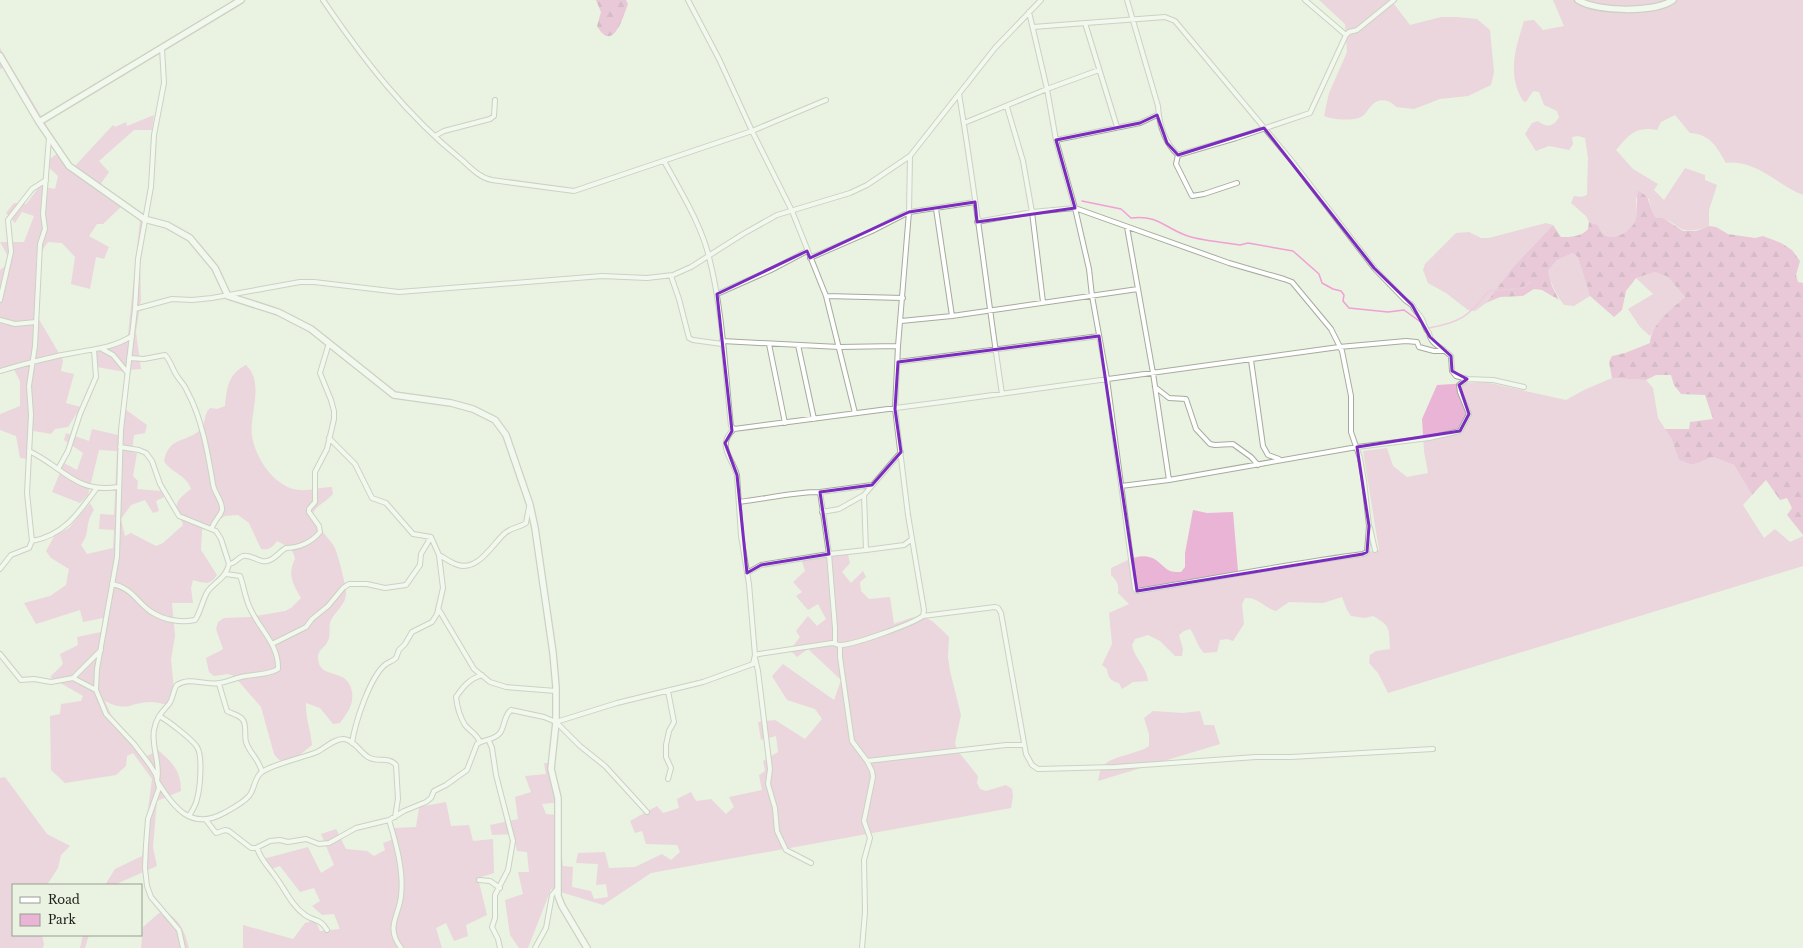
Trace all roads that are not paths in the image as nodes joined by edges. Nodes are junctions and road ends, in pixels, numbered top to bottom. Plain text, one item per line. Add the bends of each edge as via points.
1 (241, 0) edge
2 (323, 0) edge
3 (688, 0) edge
4 (1041, 0) edge
5 (1127, 0) edge
6 (1305, 0) edge
7 (1394, 0) edge
8 (1578, 0) edge
9 (1673, 0) edge
10 (1029, 12) junction
11 (1132, 19) junction
12 (1085, 23) junction
13 (1033, 27) junction
14 (1346, 35) junction
15 (162, 48) junction
16 (0, 56) edge
17 (1099, 70) junction
18 (1047, 89) junction
19 (959, 94) junction
20 (495, 100) dead end
21 (826, 100) dead end
22 (1007, 107) junction
23 (1157, 115) junction
24 (39, 122) junction
25 (964, 124) junction
26 (1117, 127) junction
27 (1264, 128) junction
28 (752, 131) junction
29 (435, 136) junction
30 (49, 138) junction
31 (1056, 140) junction
32 (1178, 155) junction
33 (910, 156) junction
34 (664, 161) junction
35 (46, 180) junction
36 (1237, 183) dead end
37 (975, 202) junction
38 (1076, 208) junction
39 (936, 209) junction
40 (792, 211) junction
41 (909, 212) junction
42 (1032, 212) junction
43 (144, 219) junction
44 (977, 222) junction
45 (1127, 227) junction
46 (807, 252) junction
47 (709, 256) junction
48 (810, 258) junction
49 (671, 276) junction
50 (1138, 289) junction
51 (717, 294) junction
52 (228, 296) junction
53 (826, 296) junction
54 (1092, 296) junction
55 (903, 298) junction
56 (0, 300) edge
57 (1044, 302) junction
58 (135, 309) junction
59 (991, 310) junction
60 (952, 316) junction
61 (0, 320) edge
62 (901, 321) junction
63 (36, 322) junction
64 (132, 336) junction
65 (1099, 336) junction
66 (329, 343) junction
67 (722, 343) junction
68 (769, 344) junction
69 (798, 345) junction
70 (839, 346) junction
71 (898, 346) junction
72 (1339, 347) junction
73 (101, 349) junction
74 (994, 349) junction
75 (94, 350) junction
76 (1445, 351) junction
77 (129, 358) junction
78 (1251, 360) junction
79 (32, 362) junction
80 (898, 362) junction
81 (0, 371) edge
82 (127, 372) junction
83 (1153, 373) junction
84 (1107, 379) junction
85 (1467, 379) junction
86 (1155, 387) junction
87 (1524, 387) dead end
88 (1002, 394) junction
89 (896, 409) junction
90 (855, 413) junction
91 (814, 419) junction
92 (785, 423) junction
93 (734, 429) junction
94 (329, 438) junction
95 (120, 447) junction
96 (1357, 447) junction
97 (29, 451) junction
98 (901, 452) junction
99 (1285, 460) junction
100 (1258, 464) junction
101 (58, 469) junction
102 (1168, 480) junction
103 (872, 485) junction
104 (1121, 486) junction
105 (118, 487) junction
106 (96, 489) junction
107 (820, 492) junction
108 (864, 495) junction
109 (739, 502) junction
110 (530, 505) junction
111 (822, 512) junction
112 (1369, 526) junction
113 (212, 528) junction
114 (431, 537) junction
115 (912, 539) junction
116 (32, 541) junction
117 (866, 550) junction
118 (1375, 550) dead end
119 (439, 554) junction
120 (829, 554) junction
121 (229, 564) junction
122 (0, 569) edge
123 (747, 573) junction
124 (226, 574) junction
125 (112, 584) junction
126 (438, 610) junction
127 (923, 616) junction
128 (835, 643) junction
129 (272, 644) junction
130 (840, 645) junction
131 (101, 650) junction
132 (0, 654) edge
133 (755, 657) junction
134 (482, 675) junction
135 (73, 678) junction
136 (219, 684) junction
137 (96, 690) junction
138 (556, 690) junction
139 (668, 691) junction
140 (159, 716) junction
141 (556, 722) junction
142 (489, 741) junction
143 (480, 742) junction
144 (352, 743) junction
145 (1024, 745) junction
146 (1433, 749) dead end
147 (867, 761) junction
148 (262, 772) junction
149 (668, 779) dead end
150 (157, 781) junction
151 (647, 812) dead end
152 (189, 816) junction
153 (395, 817) junction
154 (206, 820) junction
155 (389, 820) junction
156 (257, 848) junction
157 (811, 863) dead end
158 (479, 880) dead end
159 (500, 888) junction
160 (557, 889) junction
161 (327, 930) dead end
162 (183, 948) edge
163 (400, 948) edge
164 (500, 948) edge
165 (535, 948) edge
166 (587, 948) edge
167 (862, 948) edge

1 - 15 street
2 - 29 street via 361,56 402,104
3 - 28 street via 732,84
4 - 10 street
5 - 11 street
6 - 14 street
7 - 14 street via 1357,30
8 - 9 street via 1588,5 1637,9 1666,4
10 - 13 street
10 - 19 street
11 - 12 street
11 - 23 street via 1158,106
11 - 27 street via 1165,17 1175,21
12 - 13 street
12 - 17 street
13 - 18 street
14 - 27 street via 1310,113
15 - 24 street
15 - 43 street via 164,83 154,135 151,187
16 - 24 street
17 - 18 street
17 - 26 street
18 - 22 street
18 - 31 street
19 - 25 street
19 - 33 street
20 - 29 street via 494,116 490,119 444,131
21 - 28 street
22 - 25 street
22 - 42 street via 1023,161
23 - 26 street via 1140,124
23 - 32 street via 1167,143
24 - 30 street
25 - 37 street
26 - 31 street
27 - 32 street
27 - 76 street via 1374,268 1412,305 1435,344
28 - 34 street
28 - 40 street
29 - 34 street via 489,180 568,191 590,187
30 - 35 street
30 - 43 street via 73,169
31 - 38 street
32 - 36 street via 1176,164 1192,196
33 - 40 street via 867,185 850,193
33 - 41 street
34 - 47 street
35 - 56 street via 32,189 8,220 11,252
35 - 63 street via 43,214 45,229 40,244
37 - 39 street
37 - 44 street
38 - 42 street
38 - 45 street
38 - 54 street via 1086,251
39 - 41 street
39 - 60 street
40 - 46 street
40 - 47 street via 778,215
41 - 48 street
41 - 55 street
42 - 44 street
42 - 57 street
43 - 52 street via 167,225 190,238 215,268
43 - 58 street
44 - 59 street
45 - 50 street
45 - 72 street via 1292,282 1331,329
46 - 48 street
46 - 51 street
47 - 49 street
47 - 51 street
48 - 53 street
49 - 52 street via 602,276 399,292 307,282
49 - 67 street via 688,338
50 - 54 street
50 - 83 street
51 - 67 street
52 - 58 street via 192,300 172,298
52 - 66 street via 278,312 311,329
53 - 55 street
53 - 70 street
54 - 57 street
54 - 65 street
55 - 62 street
57 - 59 street
58 - 64 street
59 - 60 street
59 - 74 street
60 - 62 street
61 - 63 street via 15,324
62 - 71 street
63 - 79 street
64 - 73 street
64 - 77 street
65 - 74 street
65 - 84 street
66 - 94 street via 320,373 334,411
66 - 110 street via 394,395 451,402 495,420 506,435
67 - 68 street
67 - 93 street via 731,426
68 - 69 street
68 - 92 street
69 - 70 street
69 - 91 street
70 - 71 street
70 - 90 street
71 - 80 street
72 - 76 street via 1406,341 1417,342 1419,347 1434,351
72 - 78 street
72 - 96 street via 1351,396 1351,432
73 - 75 street
73 - 82 street via 113,356
74 - 80 street
74 - 88 street
75 - 79 street
75 - 101 street via 96,377 68,451
76 - 85 street via 1451,356 1452,371 1456,376
77 - 82 street
77 - 113 street via 144,359 165,355 187,390 205,438 213,485 222,504 222,510 214,520
78 - 83 street
78 - 99 street via 1263,446 1268,455
79 - 81 street
79 - 97 street via 29,386
80 - 89 street
82 - 95 street
83 - 84 street
83 - 86 street
84 - 88 street
84 - 104 street
85 - 87 street via 1493,380
85 - 96 street via 1459,385 1469,414 1460,431 1429,438
86 - 100 street via 1169,398 1186,399 1196,429 1210,444 1233,444
86 - 102 street
88 - 89 street
89 - 90 street
89 - 98 street
90 - 91 street
91 - 92 street
92 - 93 street
93 - 109 street via 727,435 725,442 727,456 737,475
94 - 114 street via 355,464 372,498 386,503 413,534
94 - 121 street via 327,449 315,472 315,502 309,509 320,526 320,532 315,539 294,548 286,548 267,562 243,556
95 - 105 street
95 - 113 street via 146,453 179,516
96 - 99 street
96 - 112 street
97 - 101 street
97 - 116 street via 27,493
98 - 103 street
98 - 115 street
99 - 100 street
100 - 102 street
101 - 106 street via 77,482
102 - 104 street
103 - 107 street
103 - 108 street
104 - 112 street via 1134,587 1137,591 1363,554 1367,552
105 - 106 street
105 - 125 street via 117,558
106 - 116 street via 62,529
107 - 109 street
107 - 111 street
108 - 111 street via 839,509
108 - 117 street
109 - 123 street
110 - 119 street via 526,523 506,533 474,564 465,567 457,565
110 - 138 street via 540,558
111 - 120 street
112 - 118 street
113 - 121 street via 220,539
114 - 119 street
114 - 129 street via 421,554 420,564 406,585 385,588 349,584 312,618 306,627
115 - 117 street via 904,545
115 - 127 street
116 - 122 street via 29,548 10,555
117 - 120 street
119 - 126 street via 442,588
120 - 123 street via 762,565
120 - 128 street via 836,628
121 - 124 street
123 - 133 street
124 - 125 street via 207,593 195,620 188,622 160,616 130,591
124 - 129 street via 240,576 250,609
125 - 131 street
126 - 134 street via 470,664
126 - 144 street via 432,622 412,632 396,658 376,675 357,716
127 - 130 street via 889,631
127 - 145 street via 998,608 1012,668
128 - 130 street
128 - 133 street via 787,649
129 - 136 street via 278,660 278,669 253,676 246,675
130 - 147 street via 852,741
131 - 135 street
131 - 137 street
132 - 135 street via 21,680 51,682
133 - 139 street via 752,664 746,667
133 - 157 street via 770,769 769,791 775,808 777,831 786,850
134 - 138 street via 490,682 506,687
134 - 143 street via 465,684 456,697 465,725
135 - 137 street
136 - 140 street via 193,681 178,685 174,696
136 - 148 street via 228,711 244,722 246,740 259,761
137 - 150 street via 106,714 150,764
138 - 141 street
139 - 141 street via 617,703
139 - 149 street via 674,722 668,731 666,745 666,757 671,768
140 - 150 street via 154,730 160,770
140 - 152 street via 168,720 189,739 197,747 200,755 197,800
141 - 142 street via 511,710 501,731
141 - 151 street via 604,766
141 - 160 street via 551,769 558,798
142 - 143 street
142 - 159 street via 513,841 508,870
143 - 153 street via 474,749 467,770 434,791 426,802
144 - 148 street via 344,739 338,740 309,755
144 - 153 street via 375,761 388,760 396,765 398,799
145 - 146 street via 1032,765 1045,770
145 - 147 street
147 - 167 street via 873,777 864,821 870,838 864,860 865,912
148 - 154 street via 250,794 243,801
150 - 152 street via 174,806
150 - 162 street via 159,788 148,819 145,868 147,886 152,897 179,930
152 - 154 street
153 - 155 street
154 - 156 street via 216,833 229,831 251,848
155 - 156 street via 356,828 329,842 319,844 306,839 288,842 280,840 270,841
155 - 163 street via 400,865 401,896 393,927 395,940
156 - 161 street via 262,862 297,907 305,915 320,921
158 - 159 street via 490,881
159 - 164 street via 495,895 495,918 492,927
160 - 165 street via 552,895 546,928
160 - 166 street via 562,906

